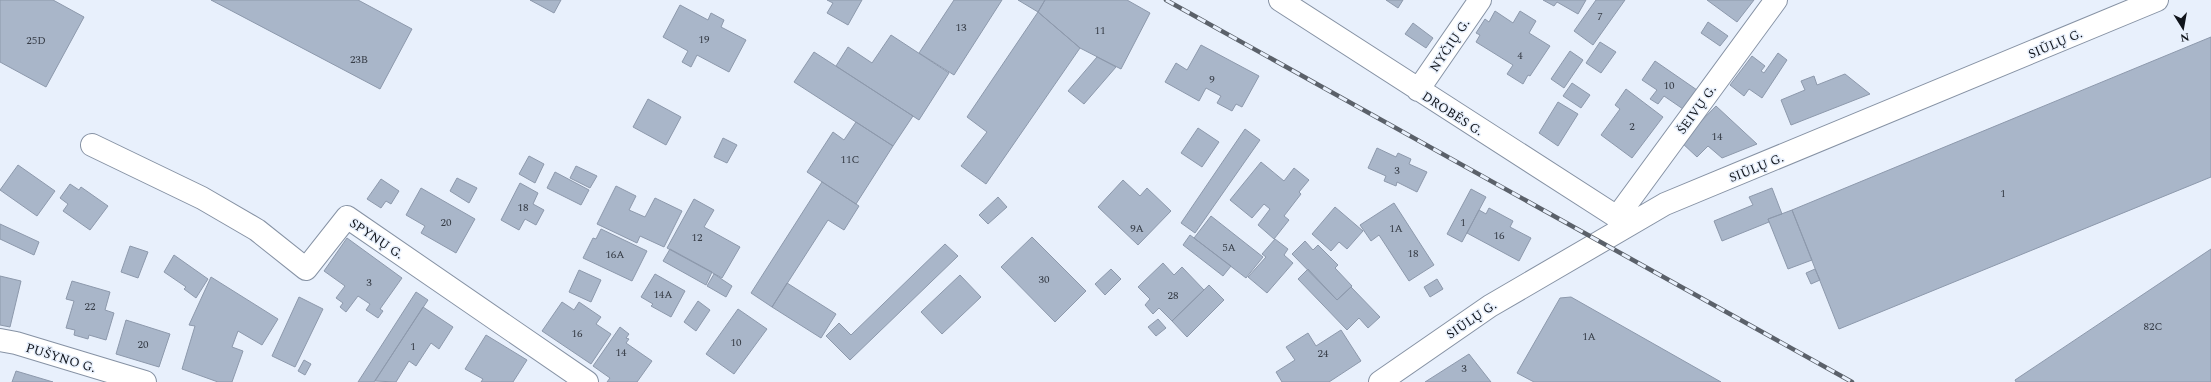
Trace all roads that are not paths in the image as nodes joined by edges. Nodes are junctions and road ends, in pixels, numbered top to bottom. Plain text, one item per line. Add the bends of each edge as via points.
1 (1280, 0) edge
2 (1480, 0) edge
3 (1776, 0) edge
4 (2157, 0) edge
5 (1418, 90) junction
6 (92, 145) dead end
7 (1620, 223) junction
8 (0, 340) edge
9 (145, 382) edge
10 (587, 382) edge
11 (1380, 382) edge

1 - 5 street, DROBĖS G.
2 - 5 street, NYČIŲ G.
3 - 7 street, ŠEIVŲ G.
4 - 7 street, SIŪLŲ G.
5 - 7 street, DROBĖS G.
6 - 10 street, SPYNŲ G. via 232,215 257,230 306,269 347,217
7 - 11 street, SIŪLŲ G. via 1490,306
8 - 9 street, PUŠYNO G.

